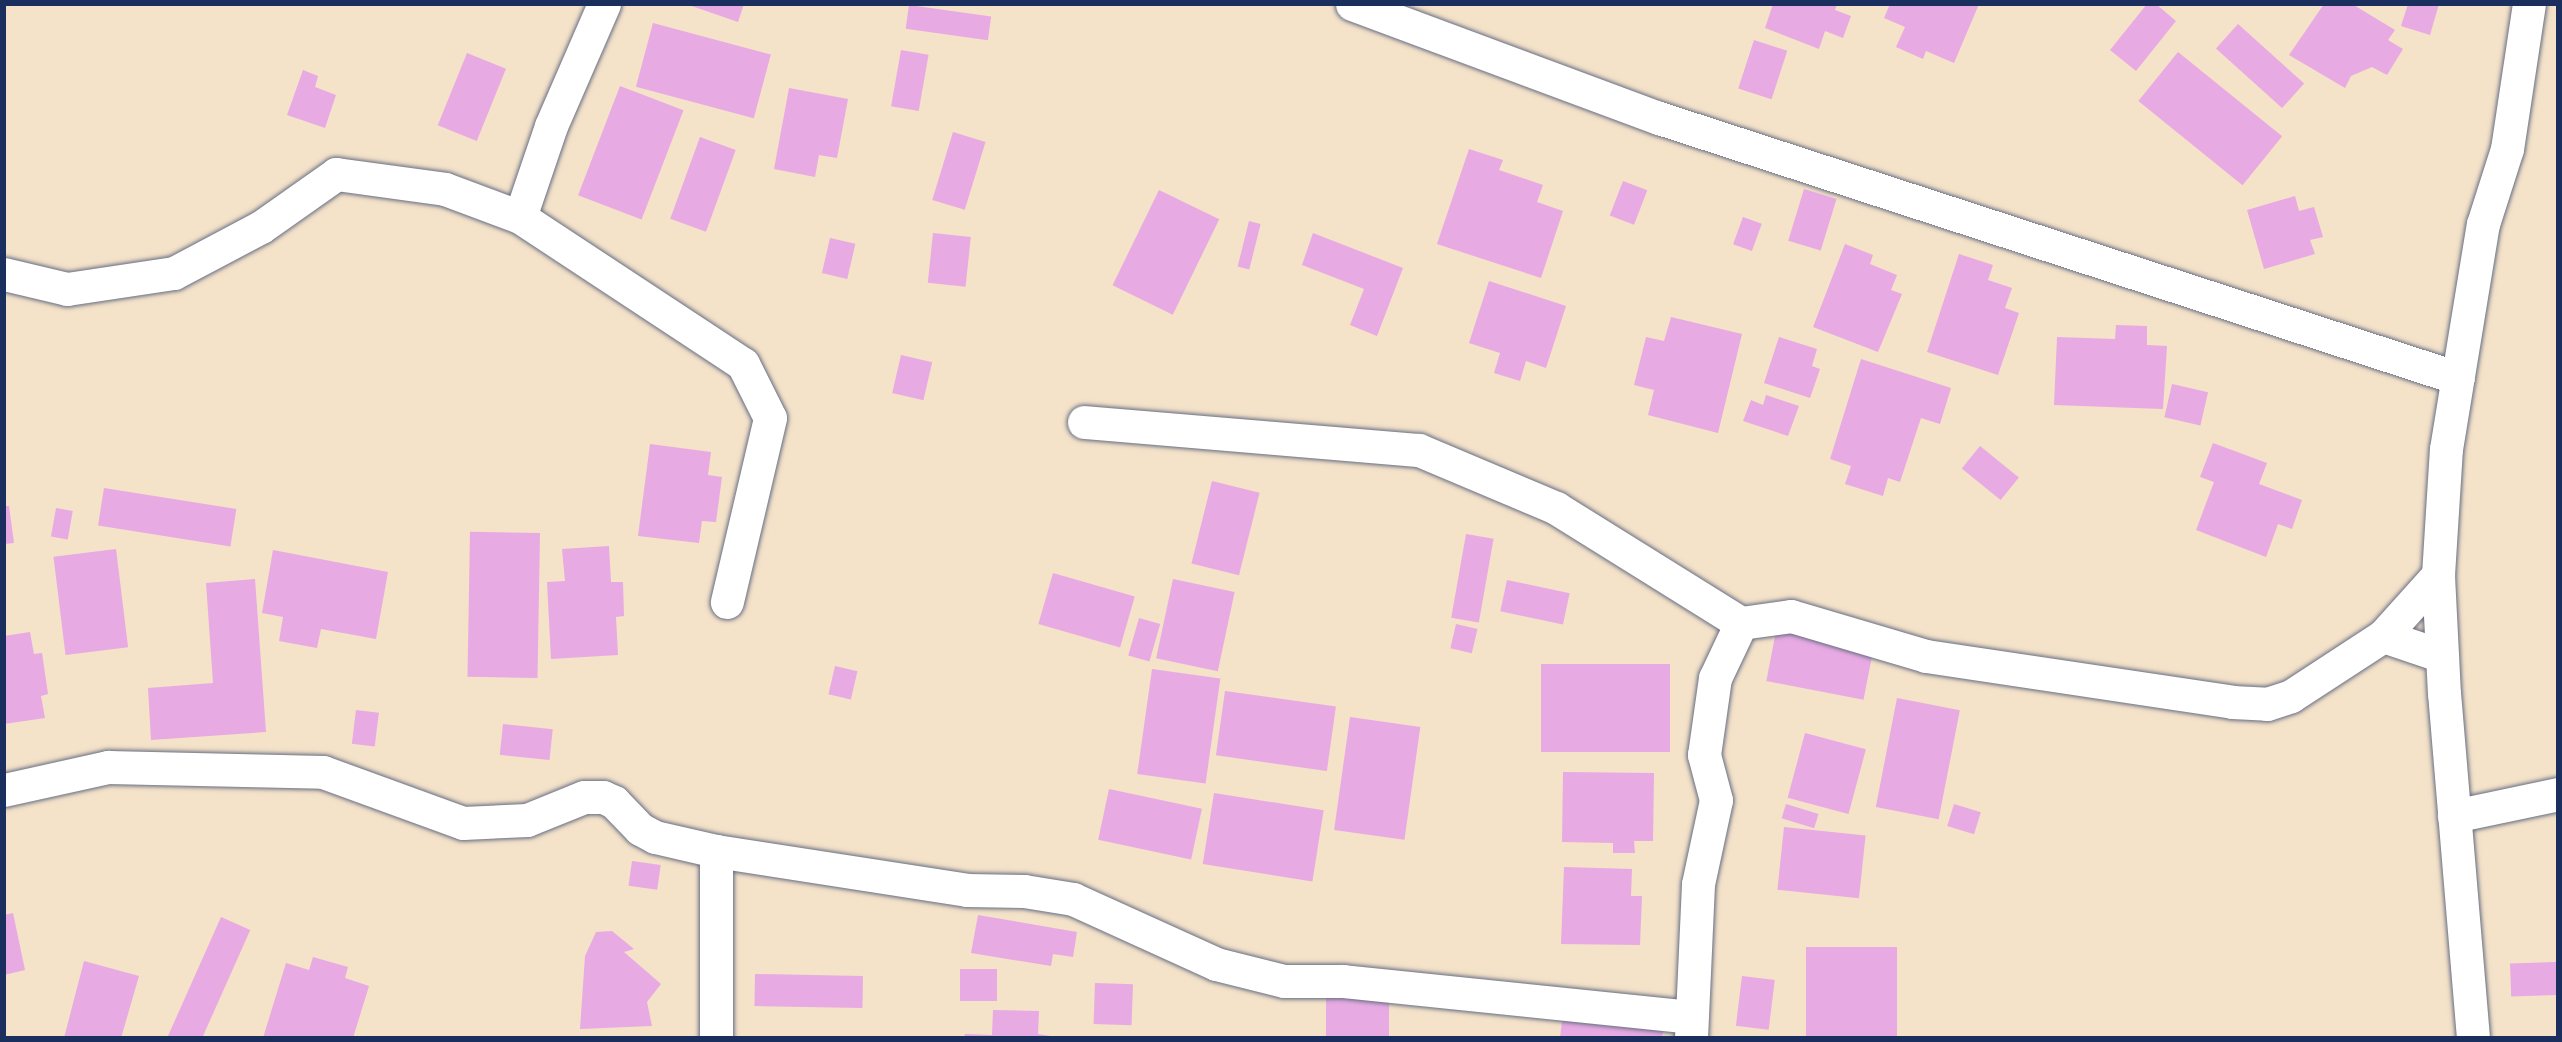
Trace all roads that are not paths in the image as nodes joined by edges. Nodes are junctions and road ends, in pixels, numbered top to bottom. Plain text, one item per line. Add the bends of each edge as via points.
1 (604, 4) edge
2 (1352, 4) edge
3 (2526, 6) edge
4 (520, 217) junction
5 (4, 274) edge
6 (2458, 378) junction
7 (1084, 422) dead end
8 (2438, 575) junction
9 (727, 602) dead end
10 (1741, 623) junction
11 (2383, 636) junction
12 (2442, 656) junction
13 (4, 790) edge
14 (2558, 794) edge
15 (2454, 816) junction
16 (716, 851) junction
17 (1691, 1027) edge
18 (716, 1038) edge
19 (2473, 1038) edge

1 - 4 street via 551,126
2 - 6 street via 1659,118
3 - 6 street via 2507,149 2483,224
4 - 5 street via 445,189 336,174 261,226 174,273 67,289
4 - 9 street via 743,364 770,418
6 - 8 street via 2446,449
7 - 10 street via 1419,450 1556,508
8 - 11 street
8 - 12 street
10 - 11 street via 1791,616 1926,656 2232,702 2268,704 2291,696
10 - 17 street via 1715,678 1704,755 1716,800 1698,884
11 - 12 street
12 - 15 street
13 - 16 street via 108,767 322,772 463,823 527,819 584,797 603,797 654,837
14 - 15 street
15 - 19 street
16 - 17 street via 967,891 1024,891 1073,899 1216,964 1284,981 1343,981
16 - 18 street

